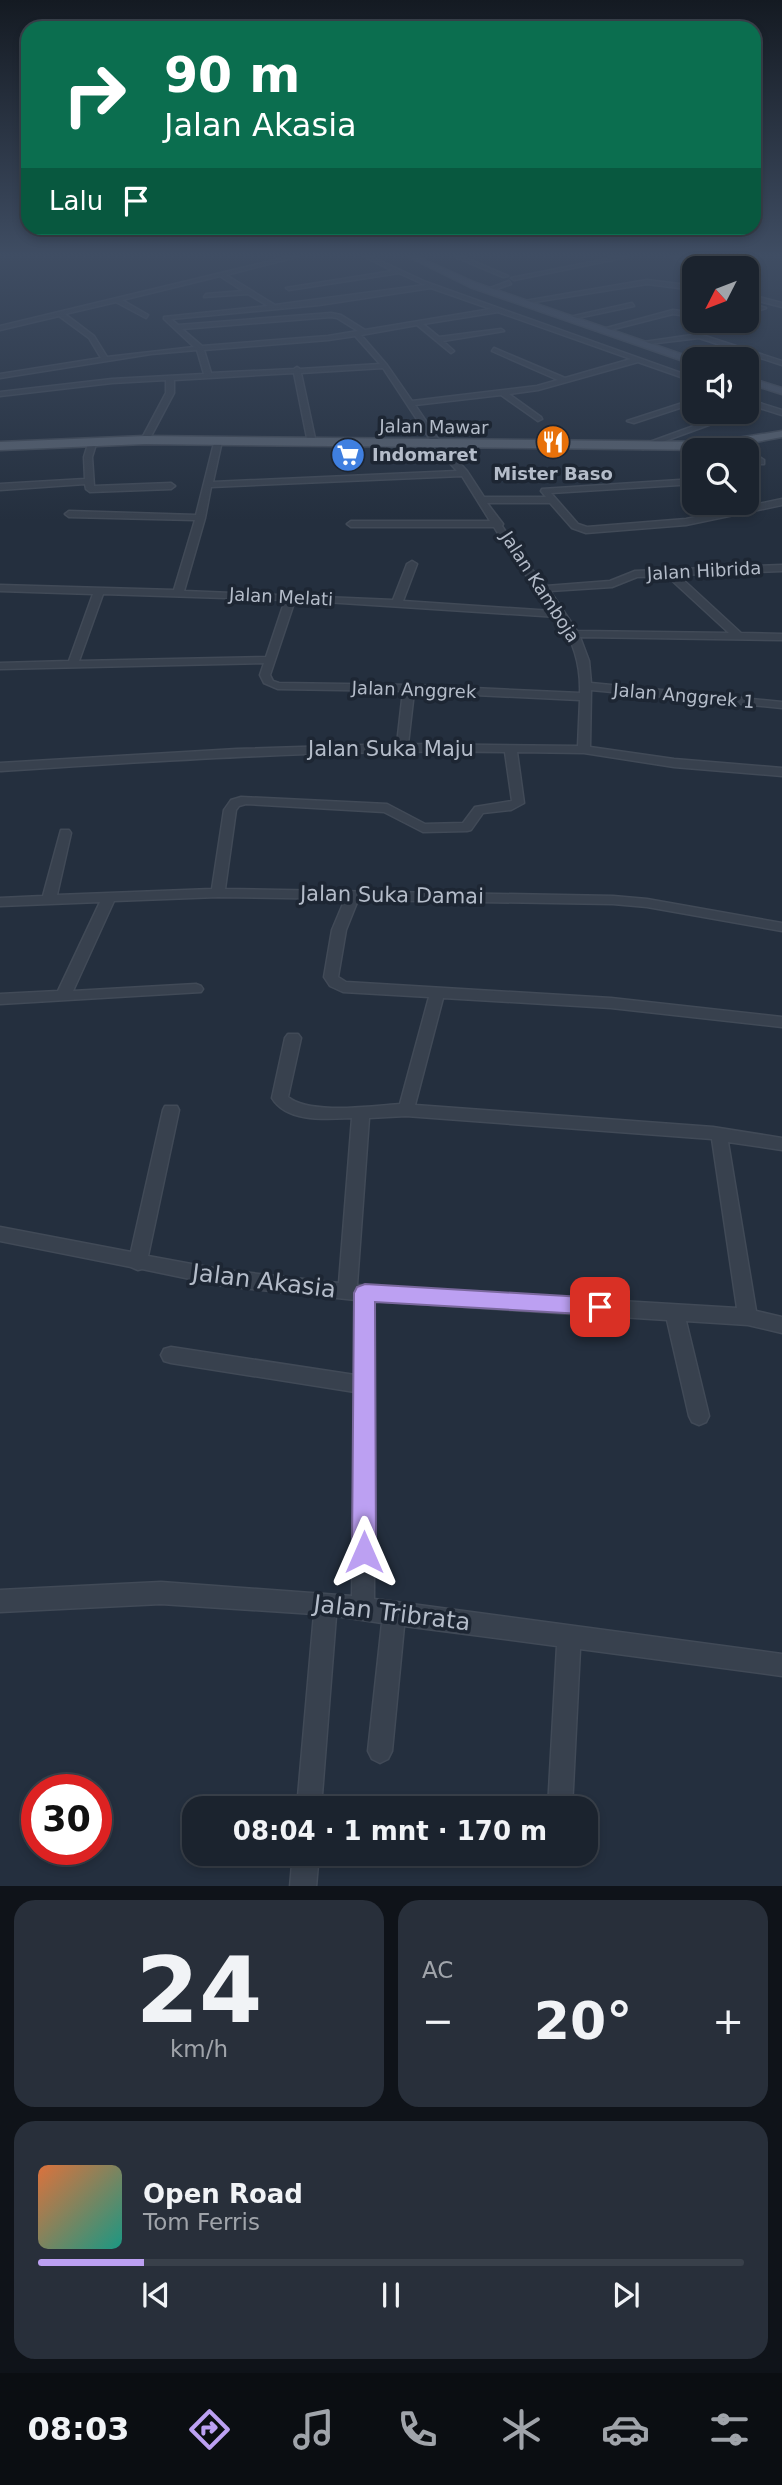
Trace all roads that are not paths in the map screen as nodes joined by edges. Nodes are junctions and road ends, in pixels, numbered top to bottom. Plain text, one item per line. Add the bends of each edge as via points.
1 (97, 345) edge
2 (197, 345) edge
3 (248, 345) edge
4 (370, 345) edge
5 (445, 345) edge
6 (599, 345) edge
7 (646, 345) edge
8 (727, 345) edge
9 (200, 348) junction
10 (494, 350) dead end
11 (452, 351) dead end
12 (104, 358) junction
13 (682, 358) edge
14 (640, 359) junction
15 (782, 363) edge
16 (385, 366) junction
17 (297, 369) junction
18 (208, 375) junction
19 (682, 375) edge
20 (0, 376) edge
21 (170, 377) junction
22 (567, 382) junction
23 (759, 384) edge
24 (782, 391) edge
25 (503, 393) junction
26 (0, 394) edge
27 (409, 404) junction
28 (682, 405) edge
29 (760, 405) edge
30 (782, 413) edge
31 (538, 419) dead end
32 (631, 421) dead end
33 (707, 424) edge
34 (782, 434) edge
35 (145, 440) junction
36 (93, 441) junction
37 (218, 441) junction
38 (759, 442) edge
39 (312, 443) junction
40 (438, 445) junction
41 (0, 446) edge
42 (640, 447) junction
43 (682, 448) edge
44 (464, 473) junction
45 (89, 481) junction
46 (682, 482) edge
47 (209, 485) junction
48 (171, 486) dead end
49 (0, 487) edge
50 (483, 500) junction
51 (552, 500) junction
52 (782, 502) edge
53 (69, 514) dead end
54 (201, 518) junction
55 (351, 524) dead end
56 (499, 524) junction
57 (412, 564) dead end
58 (782, 568) edge
59 (670, 573) junction
60 (0, 588) edge
61 (544, 589) junction
62 (99, 592) junction
63 (178, 593) junction
64 (291, 597) junction
65 (397, 604) junction
66 (561, 614) junction
67 (574, 634) junction
68 (738, 636) junction
69 (782, 637) edge
70 (269, 660) junction
71 (74, 664) junction
72 (0, 666) edge
73 (409, 688) junction
74 (585, 692) junction
75 (782, 705) edge
76 (402, 747) junction
77 (512, 750) junction
78 (584, 750) junction
79 (0, 768) edge
80 (782, 772) edge
81 (65, 833) dead end
82 (218, 893) junction
83 (353, 895) junction
84 (109, 898) junction
85 (49, 900) junction
86 (0, 902) edge
87 (782, 927) edge
88 (196, 989) dead end
89 (438, 991) junction
90 (63, 996) junction
91 (0, 999) edge
92 (782, 1022) edge
93 (293, 1038) dead end
94 (171, 1110) dead end
95 (406, 1110) junction
96 (362, 1112) junction
97 (719, 1134) junction
98 (782, 1144) edge
99 (0, 1234) edge
100 (138, 1263) junction
101 (356, 1292) junction
102 (674, 1311) junction
103 (748, 1317) junction
104 (782, 1325) edge
105 (172, 1354) dead end
106 (365, 1385) junction
107 (699, 1416) dead end
108 (0, 1601) edge
109 (326, 1604) junction
110 (363, 1608) junction
111 (394, 1612) junction
112 (569, 1636) junction
113 (782, 1665) edge
114 (380, 1751) dead end
115 (310, 1796) edge
116 (561, 1796) edge
117 (305, 1866) edge
118 (303, 1886) edge

1 - 12 street
2 - 9 street
3 - 9 street
4 - 16 street, Jalan Kamboja
5 - 11 street
6 - 14 street
7 - 13 street
8 - 15 street
9 - 12 street
9 - 18 street
10 - 22 street
12 - 20 street
14 - 19 street
14 - 22 street
16 - 17 street
16 - 27 street, Jalan Kamboja
17 - 18 street
17 - 39 street
18 - 21 street
21 - 26 street
21 - 35 street via 170,393
22 - 25 street
23 - 24 street
25 - 27 street
25 - 31 street
27 - 40 street, Jalan Kamboja
28 - 32 street
29 - 30 street
33 - 42 street
34 - 38 main road, Jalan Mawar
35 - 36 main road, Jalan Mawar
35 - 37 main road, Jalan Mawar
36 - 41 main road, Jalan Mawar
36 - 45 street
37 - 39 main road, Jalan Mawar
37 - 47 street
39 - 40 main road, Jalan Mawar
40 - 42 main road, Jalan Mawar
40 - 44 street, Jalan Kamboja
42 - 43 main road, Jalan Mawar
44 - 47 street
44 - 50 street, Jalan Kamboja
45 - 48 street via 92,490
45 - 49 street
46 - 51 street via 546,490
47 - 54 street
50 - 51 street
50 - 56 street, Jalan Kamboja
51 - 52 street via 575,526 586,530 686,522
53 - 54 street
54 - 63 street
55 - 56 street
56 - 61 street, Jalan Kamboja via 524,567
57 - 65 street
58 - 59 street, Jalan Hibrida
59 - 61 street, Jalan Hibrida via 635,575 612,584
59 - 68 street
60 - 62 street, Jalan Melati
61 - 66 street, Jalan Kamboja
62 - 63 street, Jalan Melati
62 - 71 street
63 - 64 street, Jalan Melati
64 - 65 street, Jalan Melati
64 - 70 street
65 - 66 street, Jalan Melati
66 - 67 street, Jalan Kamboja
67 - 68 street
67 - 74 street, Jalan Kamboja via 584,661
68 - 69 street
70 - 71 street
70 - 73 street, Jalan Anggrek via 265,675 278,686
71 - 72 street
73 - 74 street, Jalan Anggrek
73 - 76 street
74 - 75 street, Jalan Anggrek 1
74 - 78 street, Jalan Kamboja
76 - 77 street, Jalan Suka Maju
76 - 79 street, Jalan Suka Maju via 237,752
77 - 78 street, Jalan Suka Maju
77 - 82 street via 518,803 479,810 467,827 423,828 387,808 234,803
78 - 80 street, Jalan Suka Maju
81 - 85 street
82 - 83 street, Jalan Suka Damai
82 - 84 street, Jalan Suka Damai
83 - 87 street, Jalan Suka Damai via 613,900
83 - 89 street via 339,930 332,981 343,987
84 - 85 street, Jalan Suka Damai
84 - 90 street
85 - 86 street, Jalan Suka Damai
88 - 90 street
89 - 92 street via 611,1003
89 - 95 street
90 - 91 street
93 - 96 street via 282,1103 294,1110
94 - 100 street
95 - 96 street
95 - 97 street
96 - 101 street
97 - 98 street
97 - 103 street
99 - 100 street, Jalan Akasia
100 - 101 street, Jalan Akasia via 224,1278
101 - 102 street, Jalan Akasia
101 - 106 street
102 - 103 street, Jalan Akasia
102 - 107 street
103 - 104 street, Jalan Akasia
105 - 106 street
106 - 110 street
108 - 109 street, Jalan Tribrata via 161,1593
109 - 110 street, Jalan Tribrata
109 - 115 street
110 - 111 street, Jalan Tribrata
111 - 112 street, Jalan Tribrata
111 - 114 street
112 - 113 street, Jalan Tribrata
112 - 116 street
117 - 118 street

